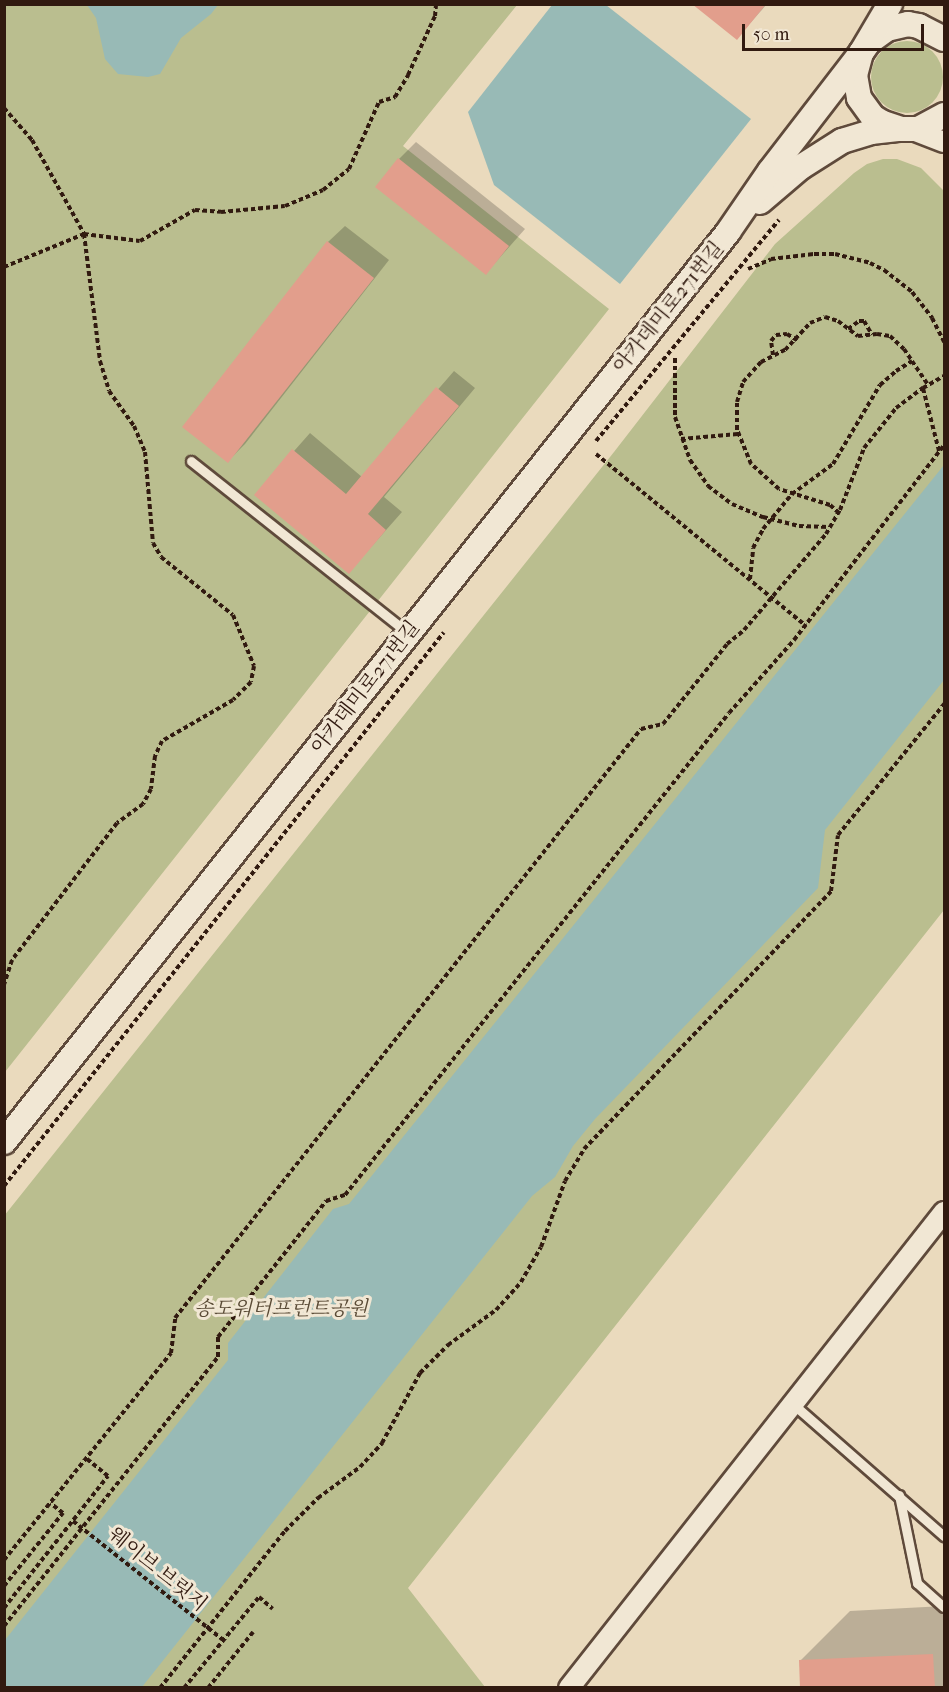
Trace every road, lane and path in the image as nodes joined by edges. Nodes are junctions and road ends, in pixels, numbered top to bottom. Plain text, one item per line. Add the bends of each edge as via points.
1 (436, 4) edge
2 (890, 4) edge
3 (945, 39) edge
4 (861, 53) junction
5 (4, 108) edge
6 (945, 115) edge
7 (905, 129) junction
8 (945, 142) edge
9 (782, 216) dead end
10 (728, 232) junction
11 (84, 234) junction
12 (4, 267) edge
13 (748, 269) dead end
14 (848, 329) junction
15 (872, 335) junction
16 (797, 340) junction
17 (945, 342) edge
18 (772, 355) junction
19 (675, 358) dead end
20 (912, 361) junction
21 (945, 376) edge
22 (928, 386) junction
23 (923, 388) junction
24 (738, 434) junction
25 (681, 439) junction
26 (595, 441) dead end
27 (945, 445) edge
28 (939, 451) junction
29 (596, 454) dead end
30 (191, 461) dead end
31 (792, 494) junction
32 (839, 513) junction
33 (770, 519) junction
34 (830, 527) junction
35 (750, 579) junction
36 (772, 597) junction
37 (450, 624) dead end
38 (806, 626) junction
39 (408, 633) junction
40 (945, 704) edge
41 (4, 984) edge
42 (4, 1142) edge
43 (4, 1186) edge
44 (945, 1212) edge
45 (793, 1404) junction
46 (86, 1458) junction
47 (899, 1495) junction
48 (51, 1503) junction
49 (73, 1521) junction
50 (945, 1536) edge
51 (4, 1560) edge
52 (4, 1586) edge
53 (945, 1607) edge
54 (4, 1608) edge
55 (273, 1609) dead end
56 (4, 1626) edge
57 (253, 1632) dead end
58 (223, 1640) junction
59 (160, 1688) edge
60 (184, 1688) edge
61 (208, 1688) edge
62 (569, 1688) edge

1 - 11 path via 435,16 395,97 379,102 349,169 323,190 285,206 220,212 195,210 140,241
2 - 4 street
3 - 4 street via 919,26 897,26 877,35
4 - 7 street via 855,75 859,98 873,117
4 - 10 street
5 - 11 path via 32,141
6 - 7 street via 928,125
7 - 8 street
7 - 10 street via 871,132 842,141 785,180
9 - 26 path
10 - 39 street, 아카데미로271번길
11 - 12 path
11 - 41 path via 100,361 109,391 134,426 145,452 153,543 161,557 232,615 254,666 251,682 233,700 162,741 155,756 151,789 143,804 117,824 12,960
13 - 17 path via 771,259 814,254 835,254 870,264 912,292
14 - 15 path via 858,336
14 - 15 path via 864,321
14 - 16 path via 831,317 819,317 806,326
15 - 20 path via 884,334 896,340
16 - 18 path
16 - 18 path via 787,334 776,335 771,341
18 - 24 path via 755,366 743,382 738,402
19 - 25 path via 675,417
20 - 22 path
20 - 31 path via 873,394 833,464
21 - 22 path
22 - 23 path
23 - 28 path
23 - 32 path via 896,408 864,448
24 - 25 path
24 - 31 path via 757,470 779,489
25 - 33 path via 708,486 732,504
27 - 28 path
28 - 38 path
29 - 35 path
30 - 39 lane
31 - 32 path via 830,505
31 - 33 path
32 - 34 path
33 - 34 path via 799,526
33 - 35 path via 753,548
34 - 36 path
35 - 36 path
36 - 38 path
36 - 46 path via 727,644 663,724 641,729 175,1318 171,1353
37 - 43 path
38 - 56 path via 729,713 345,1195 326,1201 218,1337 218,1357
39 - 42 street, 아카데미로271번길
40 - 59 path via 838,835 831,891 584,1149 565,1181 541,1247 521,1282 496,1310 448,1345 420,1373 392,1429 372,1455 318,1498 285,1532
44 - 45 street
45 - 47 lane
45 - 62 street
46 - 48 path
46 - 49 path via 108,1476
47 - 50 lane
47 - 53 lane via 917,1583
48 - 51 path
48 - 52 path via 63,1513
49 - 54 path
49 - 58 path, 웨이브 브릿지, bridge
55 - 58 path via 259,1597
57 - 61 path
58 - 60 path

